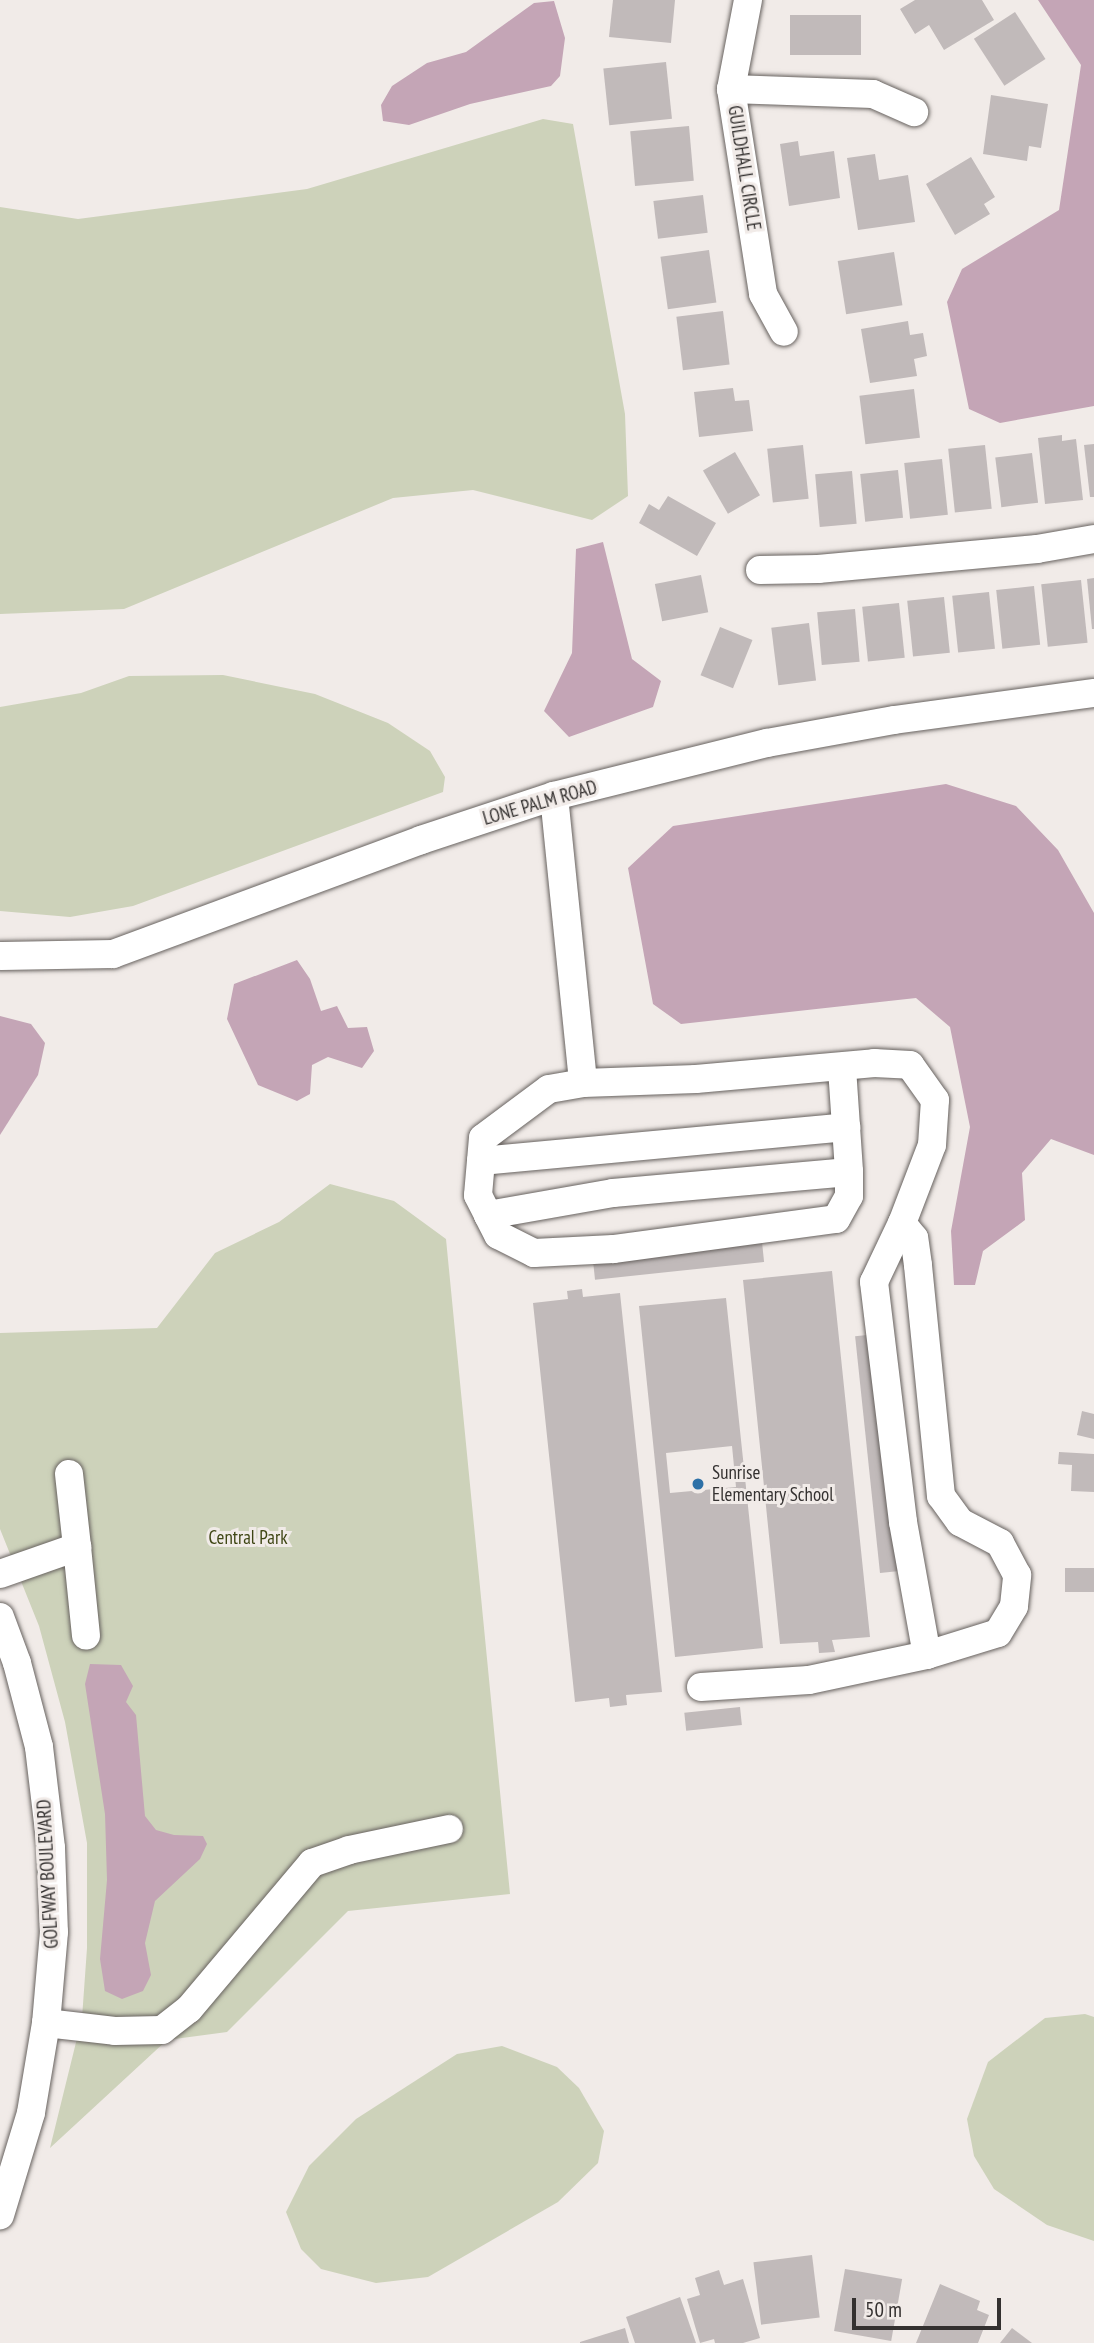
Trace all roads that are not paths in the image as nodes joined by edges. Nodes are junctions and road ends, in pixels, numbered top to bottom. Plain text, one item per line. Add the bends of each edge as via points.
1 (748, 0) edge
2 (731, 89) junction
3 (914, 112) dead end
4 (784, 332) dead end
5 (1094, 539) edge
6 (760, 570) dead end
7 (1094, 693) edge
8 (554, 796) junction
9 (0, 956) edge
10 (842, 1068) junction
11 (583, 1083) junction
12 (846, 1127) junction
13 (481, 1161) junction
14 (849, 1172) junction
15 (488, 1215) junction
16 (902, 1223) junction
17 (69, 1474) dead end
18 (77, 1547) junction
19 (0, 1574) edge
20 (0, 1616) edge
21 (86, 1636) dead end
22 (927, 1655) junction
23 (701, 1686) dead end
24 (449, 1829) dead end
25 (46, 2023) junction
26 (0, 2215) edge

1 - 2 street, GUILDHALL CIRCLE
2 - 3 street via 873,94
2 - 4 street, GUILDHALL CIRCLE via 764,294
5 - 6 street via 1037,549
7 - 8 street, LONE PALM ROAD via 894,720 767,743
8 - 9 street, LONE PALM ROAD via 113,954
8 - 11 street
10 - 11 street
10 - 12 street
10 - 16 street via 874,1063 910,1065 935,1100 932,1145
11 - 13 street via 549,1090 483,1138
12 - 13 street
12 - 14 street
13 - 15 street via 478,1195
14 - 15 street via 613,1193
14 - 15 street via 849,1196 836,1219 613,1249 534,1253 498,1236
16 - 22 street via 874,1282 903,1522
16 - 22 street via 914,1238 918,1265 941,1496 960,1522 1000,1543 1017,1575 1014,1606 998,1633
17 - 18 street
18 - 19 street
18 - 21 street
20 - 25 street, GOLFWAY BOULEVARD via 39,1747 54,1933
22 - 23 street via 809,1680
24 - 25 street via 349,1850 312,1863 189,2010 162,2030 115,2031
25 - 26 street, GOLFWAY BOULEVARD via 31,2113

